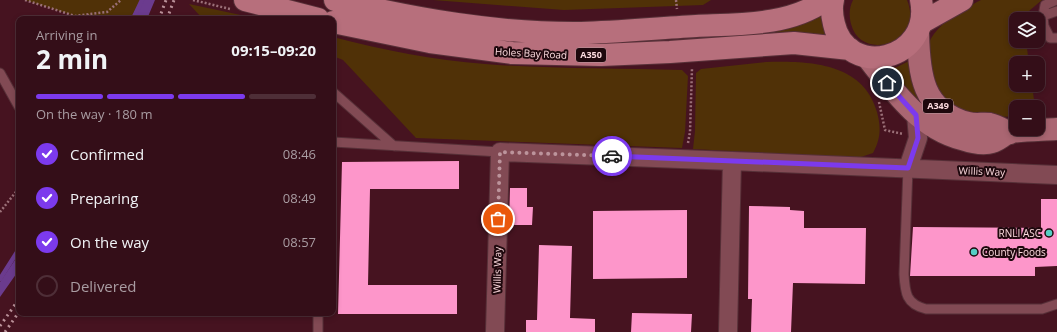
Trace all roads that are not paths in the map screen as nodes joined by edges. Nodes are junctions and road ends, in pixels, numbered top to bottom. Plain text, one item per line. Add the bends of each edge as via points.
1 (245, 0) edge
2 (335, 0) edge
3 (825, 0) edge
4 (833, 0) edge
5 (921, 0) edge
6 (962, 0) edge
7 (1057, 0) edge
8 (1057, 11) edge
9 (1044, 12) edge
10 (1045, 15) edge
11 (306, 16) edge
12 (336, 23) edge
13 (919, 28) junction
14 (1045, 28) edge
15 (1057, 38) edge
16 (859, 53) junction
17 (0, 73) edge
18 (336, 95) edge
19 (16, 102) edge
20 (916, 115) junction
21 (1057, 129) edge
22 (1045, 130) edge
23 (1009, 133) edge
24 (1009, 134) edge
25 (336, 142) edge
26 (394, 146) junction
27 (500, 152) junction
28 (732, 161) junction
29 (908, 168) junction
30 (1057, 175) edge
31 (1057, 304) edge
32 (318, 316) edge
33 (318, 332) edge
34 (495, 332) edge
35 (728, 332) edge

1 - 11 highway
2 - 3 highway via 461,24 500,29 580,33 768,21 800,13
4 - 16 highway via 832,17 835,29 841,40
5 - 13 highway via 923,10
6 - 13 highway
7 - 9 lane via 1045,5
8 - 10 lane
12 - 16 highway, Holes Bay Road / A350 via 430,42 512,53 601,55 794,43
13 - 16 highway, Holes Bay Road via 909,45 896,54 882,58
13 - 23 main road, A349 via 920,71 924,88 933,102 957,120 972,124 991,124
14 - 15 lane via 1050,38
16 - 20 main road, A349
17 - 19 lane
18 - 26 lane
20 - 24 main road, A349 via 950,136 971,142 992,142
20 - 29 street via 918,138
21 - 22 main road, A349
25 - 26 lane
26 - 27 lane
27 - 28 street, Willis Way
27 - 34 street, Willis Way
28 - 29 street, Willis Way
28 - 35 street
29 - 30 street, Willis Way
29 - 31 lane via 904,274 905,291 909,300 917,307 926,309 1042,309
32 - 33 lane

